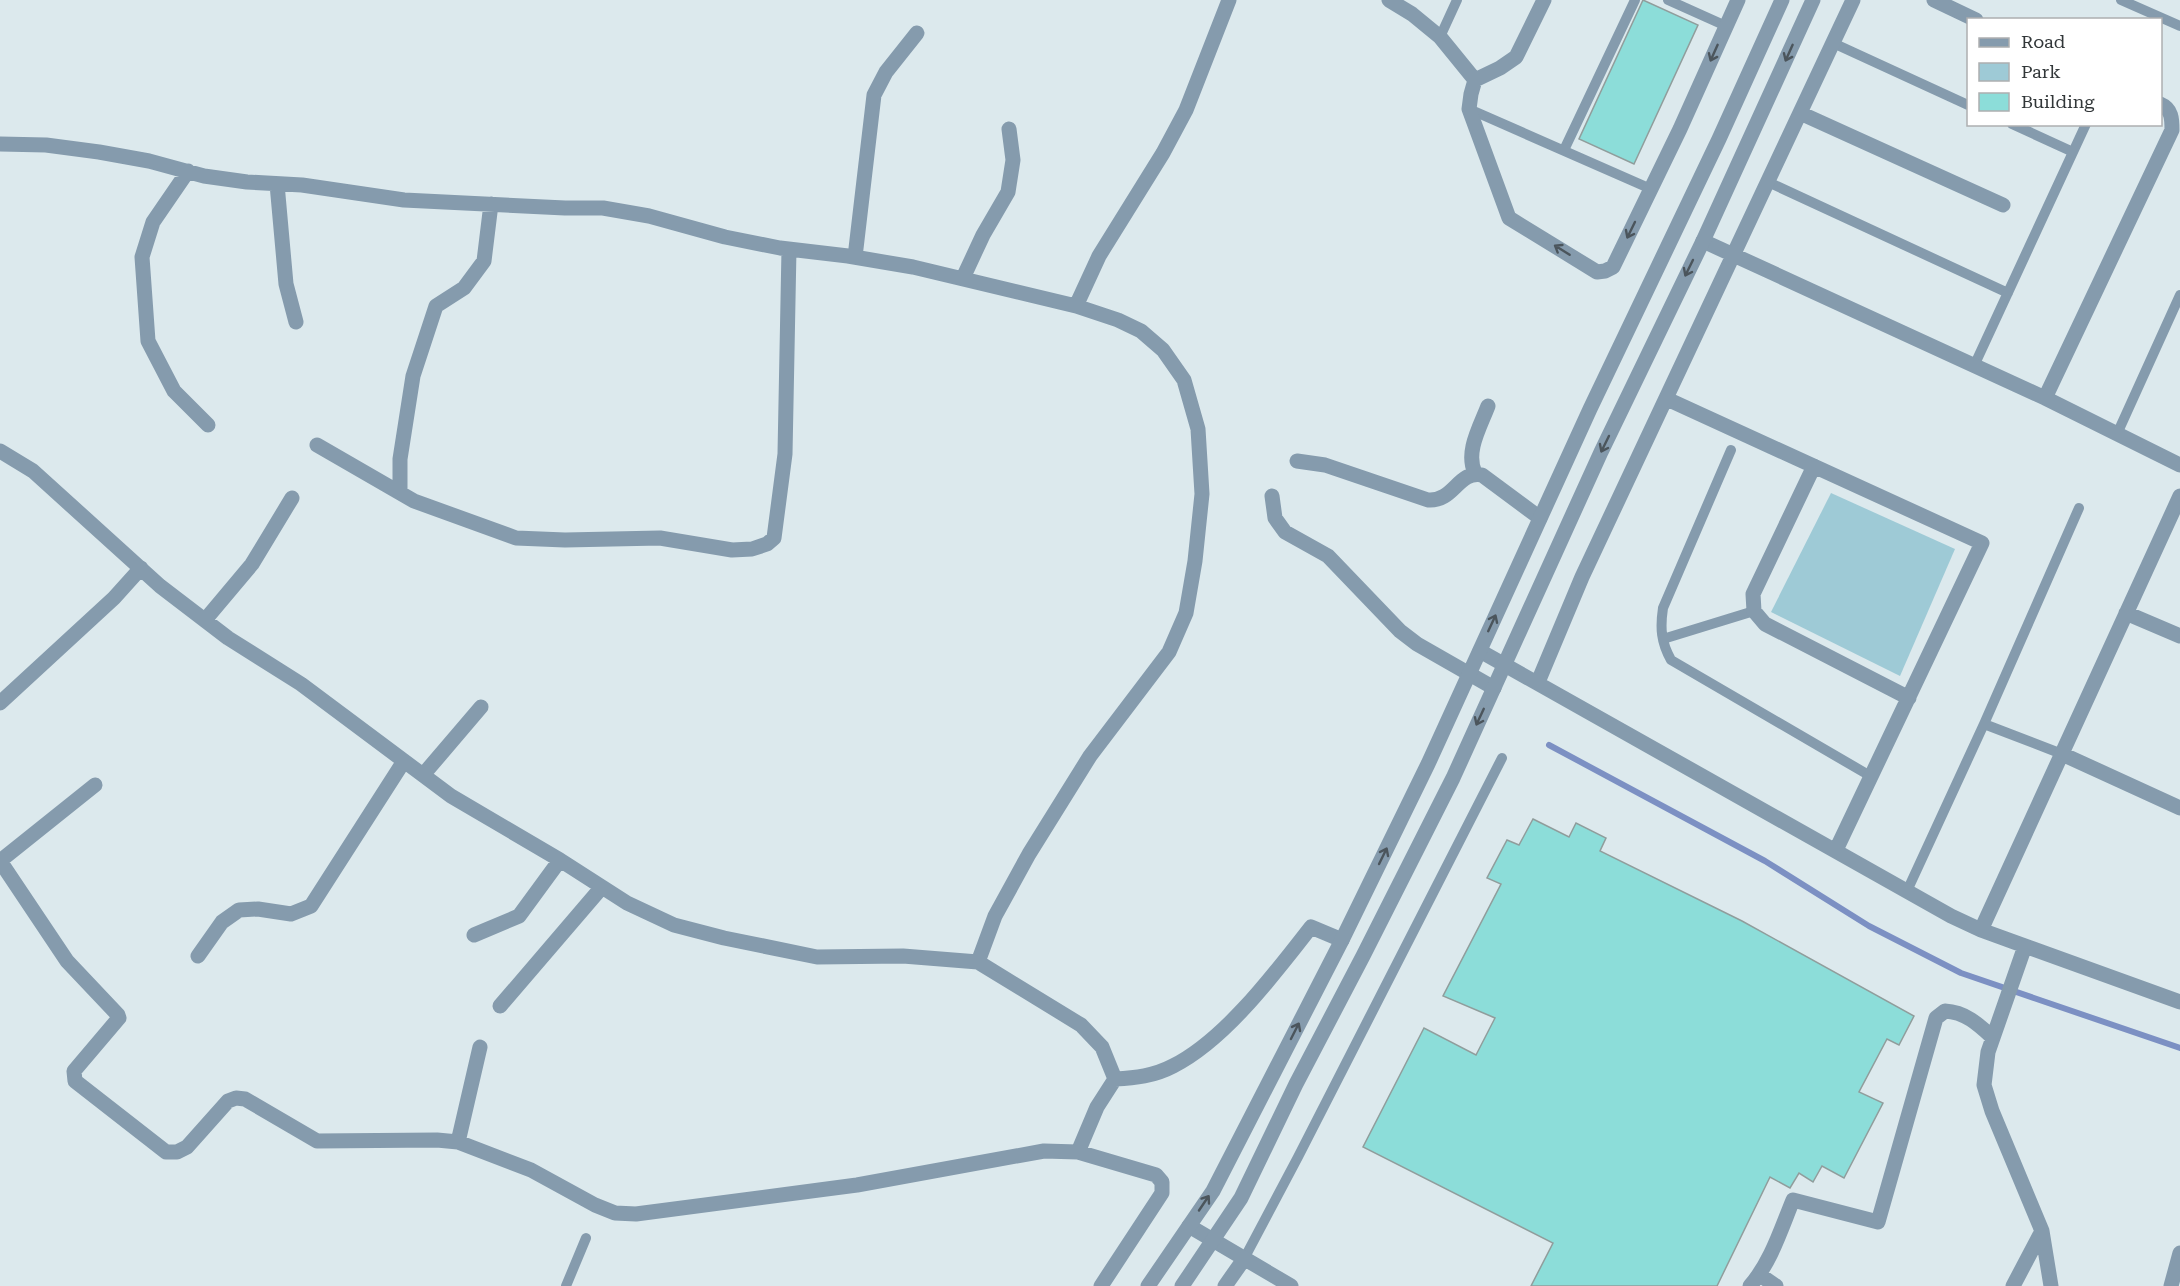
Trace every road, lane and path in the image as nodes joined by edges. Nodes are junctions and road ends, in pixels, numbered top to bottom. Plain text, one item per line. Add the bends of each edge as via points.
1 (1229, 0) edge
2 (1389, 0) edge
3 (1457, 0) edge
4 (1544, 0) edge
5 (1635, 0) edge
6 (1668, 0) edge
7 (1738, 0) edge
8 (1782, 0) edge
9 (1813, 0) edge
10 (1853, 0) edge
11 (1934, 0) edge
12 (2121, 0) edge
13 (1972, 18) edge
14 (2162, 18) edge
15 (2162, 18) edge
16 (1726, 26) junction
17 (2180, 26) edge
18 (917, 33) dead end
19 (1440, 37) junction
20 (1833, 43) junction
21 (1476, 80) junction
22 (1967, 105) edge
23 (2162, 105) edge
24 (1469, 109) junction
25 (1800, 113) junction
26 (2176, 115) edge
27 (2016, 126) edge
28 (2085, 126) edge
29 (1009, 129) dead end
30 (0, 144) edge
31 (1564, 150) junction
32 (2073, 152) junction
33 (188, 171) junction
34 (1768, 182) junction
35 (278, 184) junction
36 (1651, 189) junction
37 (491, 204) junction
38 (2003, 206) dead end
39 (1703, 241) junction
40 (789, 249) junction
41 (1734, 256) junction
42 (855, 257) junction
43 (963, 278) junction
44 (2008, 293) junction
45 (2180, 295) edge
46 (1076, 306) junction
47 (296, 322) dead end
48 (1974, 366) junction
49 (2045, 398) junction
50 (1667, 399) junction
51 (1488, 406) dead end
52 (208, 425) dead end
53 (2116, 434) junction
54 (317, 445) dead end
55 (1731, 450) dead end
56 (0, 451) edge
57 (1297, 461) dead end
58 (2180, 465) edge
59 (1814, 466) junction
60 (1475, 473) junction
61 (400, 492) junction
62 (1272, 496) dead end
63 (2180, 496) edge
64 (292, 498) dead end
65 (2079, 508) dead end
66 (1540, 518) junction
67 (141, 568) junction
68 (1754, 611) junction
69 (2126, 613) junction
70 (205, 620) junction
71 (2180, 636) edge
72 (1663, 639) junction
73 (1479, 651) junction
74 (1504, 664) junction
75 (1468, 675) junction
76 (1538, 682) junction
77 (1494, 688) junction
78 (1909, 698) junction
79 (0, 703) edge
80 (482, 707) dead end
81 (1984, 724) junction
82 (2062, 754) junction
83 (1502, 758) dead end
84 (404, 761) junction
85 (423, 775) junction
86 (1872, 777) junction
87 (95, 785) dead end
88 (2180, 808) edge
89 (1836, 850) junction
90 (560, 860) junction
91 (0, 861) edge
92 (602, 887) junction
93 (1907, 891) junction
94 (1981, 930) junction
95 (474, 935) dead end
96 (1342, 940) junction
97 (2023, 953) junction
98 (198, 956) dead end
99 (978, 962) junction
100 (2180, 1002) edge
101 (500, 1006) dead end
102 (1995, 1030) junction
103 (480, 1047) dead end
104 (1115, 1079) junction
105 (458, 1142) junction
106 (1078, 1152) junction
107 (1189, 1226) junction
108 (2042, 1231) junction
109 (586, 1238) dead end
110 (1212, 1240) junction
111 (2180, 1253) edge
112 (1244, 1259) junction
113 (1755, 1280) edge
114 (566, 1286) edge
115 (1101, 1286) edge
116 (1148, 1286) edge
117 (1182, 1286) edge
118 (1225, 1286) edge
119 (1291, 1286) edge
120 (1776, 1286) edge
121 (2013, 1286) edge
122 (2051, 1286) edge
123 (2171, 1286) edge

1 - 46 street via 1186,110 1099,256
2 - 19 street
3 - 19 lane
4 - 21 street via 1516,57
5 - 31 lane
6 - 16 lane
7 - 16 street
8 - 66 street
9 -> 39 street
10 - 20 street
11 - 13 street
12 - 14 lane
15 - 17 lane
16 -> 36 street
18 - 42 street via 886,72 874,95
19 - 21 street
20 - 22 lane
20 - 25 street
21 - 24 street
23 - 26 street
24 - 31 lane
36 -> 24 street via 1613,267 1597,272 1509,218
25 - 34 street
25 - 38 street
26 - 49 street
27 - 32 lane
28 - 32 lane
29 - 43 street via 1013,160 1008,192
30 - 33 street via 99,152
31 - 36 lane
32 - 44 lane
33 - 35 street
33 - 52 street via 153,222 142,257 148,341 174,391
34 - 41 street
34 - 44 lane
35 - 37 street via 404,200
35 - 47 street via 286,284
37 - 40 street via 603,208
37 - 61 street via 484,261 464,288 436,306 413,376 400,459
39 - 41 street
39 -> 74 street
40 - 42 street
40 - 61 street via 784,454 774,538 767,544 732,550 660,538 516,538 414,501
41 - 48 street
41 - 50 street
42 - 43 street
43 - 46 street
44 - 48 lane
45 - 53 lane
46 - 99 street via 1141,331 1163,350 1184,380 1198,429 1201,483 1195,561 1186,613 1169,652 1084,766 995,916
48 - 49 street
49 - 53 street
50 - 59 street
50 - 76 street via 1582,577
51 - 60 street via 1471,452 1470,464
53 - 58 street
54 - 61 street
55 - 72 lane via 1664,608 1660,627
56 - 67 street via 33,471
57 - 60 street via 1326,465 1428,500 1444,498
59 - 68 street via 1753,594
59 - 78 street via 1982,543
60 - 66 street via 1489,478
62 - 75 street via 1275,518 1285,532 1328,556 1400,631
63 - 69 street
64 - 70 street via 252,564
65 - 81 lane
73 -> 66 street
67 - 70 street
67 - 79 street
68 - 72 lane
68 - 78 street via 1765,624
69 - 71 street
69 - 82 street
70 - 84 street via 301,684
72 - 86 lane via 1671,660
73 - 74 street
73 - 75 street
74 - 76 street
74 - 77 street
75 - 77 street
96 -> 75 street
76 - 89 street
77 -> 110 street via 1448,788 1241,1198
78 - 86 street
80 - 85 street
81 - 82 lane
81 - 93 lane
82 - 88 street
82 - 94 street
83 - 112 lane
84 - 85 street
84 - 98 street via 311,906 291,914 239,910 222,922
85 - 90 street via 451,796
86 - 89 street
87 - 91 street
89 - 93 street
90 - 92 street
90 - 95 street via 519,916
91 - 105 street via 67,961 118,1015 74,1071 75,1082 166,1152 187,1147 228,1101 236,1098 245,1099 316,1141
92 - 99 street via 674,925 817,957 903,956
92 - 101 street
93 - 94 street
94 - 97 street
96 - 104 street via 1311,927 1246,1006 1198,1052 1143,1077
107 -> 96 street via 1213,1191
97 - 100 street
97 - 102 street
99 - 104 street via 1081,1025 1102,1047
102 - 108 street via 1984,1085
102 - 113 street via 1958,1012 1945,1011 1936,1018 1878,1222 1793,1200
103 - 105 street
104 - 106 street via 1097,1107
105 - 106 street via 531,1170 595,1205 615,1213 636,1214 857,1185 1044,1151
106 - 115 street via 1156,1175 1162,1182 1162,1193
107 - 110 street
107 - 116 street
108 - 121 street
108 - 122 street
109 - 114 lane
110 - 112 street
110 - 117 street
111 - 123 street
112 - 118 street
112 - 119 street
113 - 120 street

